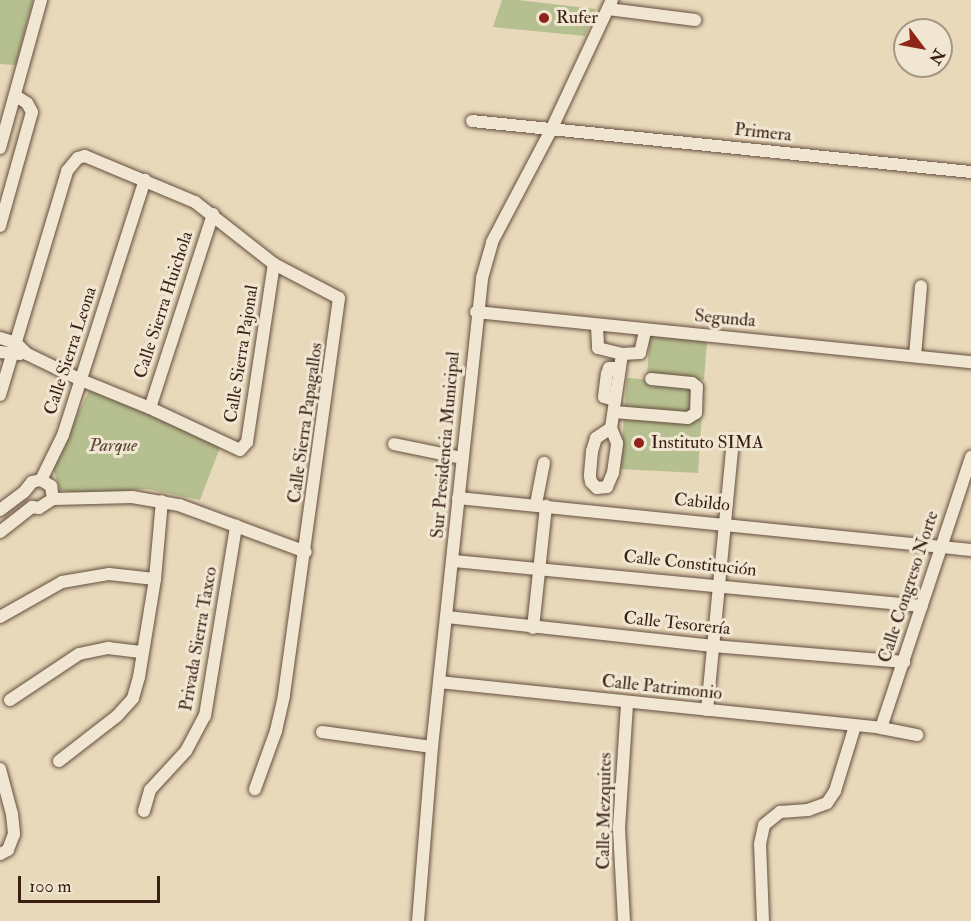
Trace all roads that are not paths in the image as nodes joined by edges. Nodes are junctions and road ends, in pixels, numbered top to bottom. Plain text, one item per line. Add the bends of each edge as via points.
1 (41, 0) edge
2 (610, 4) edge
3 (695, 20) dead end
4 (16, 96) junction
5 (472, 122) dead end
6 (551, 130) junction
7 (0, 148) edge
8 (971, 172) edge
9 (145, 180) junction
10 (213, 214) junction
11 (0, 226) edge
12 (274, 264) junction
13 (921, 286) dead end
14 (476, 312) junction
15 (597, 327) junction
16 (645, 331) junction
17 (0, 338) edge
18 (10, 350) edge
19 (622, 354) junction
20 (915, 356) junction
21 (971, 362) edge
22 (651, 379) dead end
23 (81, 380) junction
24 (0, 395) edge
25 (614, 406) junction
26 (150, 408) junction
27 (610, 428) dead end
28 (734, 442) dead end
29 (394, 444) dead end
30 (971, 457) edge
31 (462, 458) junction
32 (544, 463) dead end
33 (41, 480) junction
34 (24, 492) junction
35 (458, 498) junction
36 (53, 499) junction
37 (162, 501) junction
38 (541, 505) junction
39 (32, 507) junction
40 (0, 510) edge
41 (725, 523) junction
42 (236, 526) junction
43 (0, 532) edge
44 (942, 545) junction
45 (971, 550) edge
46 (306, 552) junction
47 (453, 561) junction
48 (540, 567) junction
49 (155, 579) junction
50 (719, 585) junction
51 (922, 606) junction
52 (0, 617) edge
53 (447, 617) junction
54 (533, 628) junction
55 (713, 646) junction
56 (143, 652) junction
57 (904, 662) junction
58 (439, 682) junction
59 (10, 700) dead end
60 (627, 703) junction
61 (707, 710) junction
62 (855, 726) junction
63 (881, 728) junction
64 (322, 732) dead end
65 (917, 735) dead end
66 (432, 747) junction
67 (59, 761) dead end
68 (0, 769) edge
69 (255, 789) dead end
70 (144, 811) dead end
71 (14, 836) junction
72 (0, 840) edge
73 (0, 854) edge
74 (418, 921) edge
75 (624, 921) edge
76 (763, 921) edge

1 - 4 street
2 - 3 street
2 - 6 street, Sur Presidencia Municipal
4 - 7 street
4 - 11 street via 32,112
5 - 6 street, Primera
6 - 8 street, Primera
6 - 14 street, Sur Presidencia Municipal via 492,243
9 - 10 street
9 - 18 street via 93,158 78,158 67,171
9 - 23 street, Calle Sierra Leona
10 - 12 street
10 - 26 street, Calle Sierra Huichola
12 - 26 street, Calle Sierra Pajonal via 243,449 235,450
12 - 46 street, Calle Sierra Papagallos via 339,298
13 - 20 street
14 - 15 street, Segunda
14 - 31 street, Sur Presidencia Municipal
15 - 16 street, Segunda
15 - 19 street via 598,348
16 - 19 street via 640,353
16 - 20 street, Segunda
17 - 18 street
18 - 23 street
18 - 24 street
19 - 25 street via 619,368 607,371 604,395
20 - 21 street, Segunda
22 - 25 street via 698,387 696,413 688,418
23 - 26 street
23 - 33 street, Calle Sierra Leona via 63,435
25 - 27 street
28 - 41 street
29 - 31 street
30 - 44 street, Calle Congreso Norte
31 - 35 street, Sur Presidencia Municipal
32 - 38 street
33 - 34 street, Calle Sierra Leona via 32,482
33 - 36 street via 51,486
34 - 39 street
34 - 40 street, Calle Sierra Leona
35 - 38 street, Cabildo
35 - 47 street, Sur Presidencia Municipal
36 - 37 street via 132,497
36 - 39 street via 39,508
37 - 42 street
37 - 49 street
38 - 41 street, Cabildo
38 - 48 street
39 - 43 street
41 - 44 street, Cabildo
41 - 50 street
42 - 46 street
42 - 70 street, Privada Sierra Taxco via 205,716 186,751 150,790
44 - 45 street, Cabildo
44 - 51 street, Calle Congreso Norte
46 - 69 street, Calle Sierra Papagallos via 281,712
47 - 48 street, Calle Constitución
47 - 53 street, Sur Presidencia Municipal
48 - 50 street, Calle Constitución
48 - 54 street
49 - 52 street via 109,574 62,582
49 - 56 street
50 - 51 street, Calle Constitución
50 - 55 street
51 - 57 street, Calle Congreso Norte
53 - 54 street, Calle Tesorería
53 - 58 street, Sur Presidencia Municipal
54 - 55 street, Calle Tesorería
55 - 57 street, Calle Tesorería
55 - 61 street
56 - 59 street via 108,648 79,654
56 - 67 street via 129,704
57 - 63 street, Calle Congreso Norte
58 - 60 street, Calle Patrimonio
58 - 66 street, Sur Presidencia Municipal
60 - 61 street, Calle Patrimonio
60 - 75 street, Calle Mezquites via 619,828
61 - 62 street, Calle Patrimonio
62 - 63 street, Calle Patrimonio
62 - 76 street via 835,791 827,803 808,810 780,812 765,825 760,844
63 - 65 street, Calle Patrimonio
64 - 66 street
66 - 74 street, Sur Presidencia Municipal
68 - 71 street
71 - 72 street
71 - 73 street via 8,850

